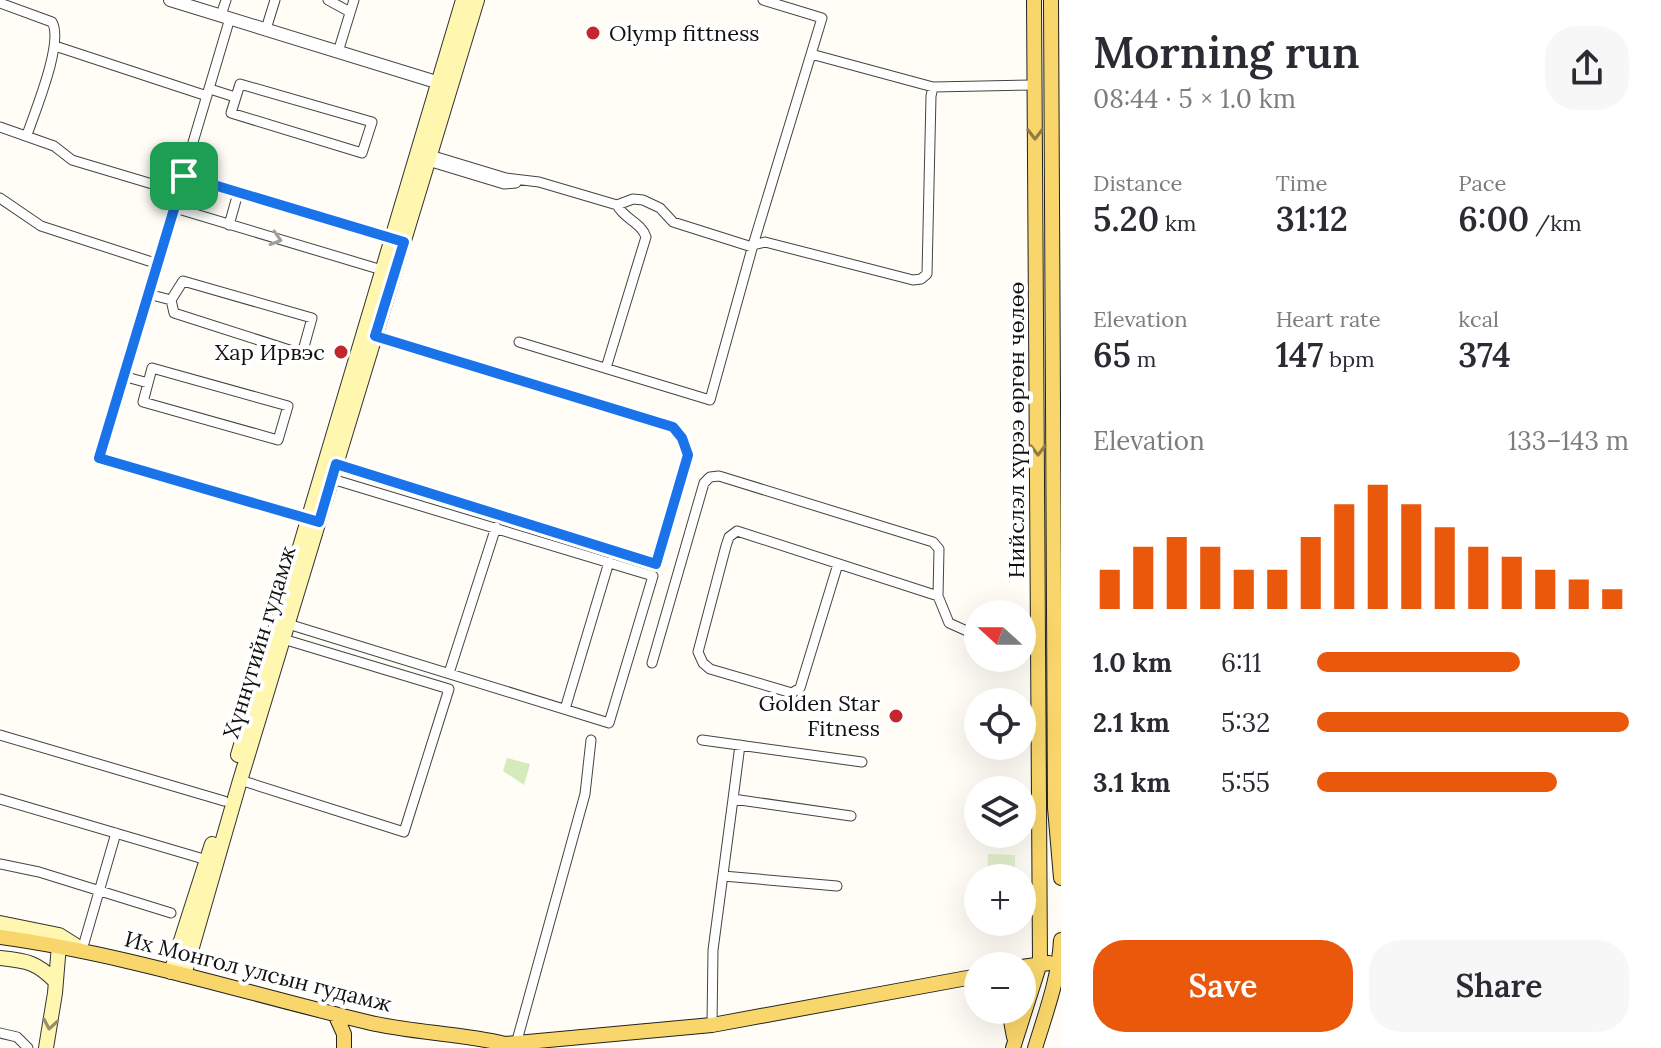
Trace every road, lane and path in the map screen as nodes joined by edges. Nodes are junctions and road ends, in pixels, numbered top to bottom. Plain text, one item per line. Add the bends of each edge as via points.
1 (170, 0) edge
2 (226, 0) edge
3 (275, 0) edge
4 (328, 0) edge
5 (354, 0) edge
6 (463, 0) edge
7 (477, 0) edge
8 (763, 0) edge
9 (1034, 0) edge
10 (1051, 0) edge
11 (0, 3) edge
12 (204, 5) edge
13 (350, 12) junction
14 (226, 17) junction
15 (266, 29) junction
16 (55, 46) junction
17 (338, 52) junction
18 (811, 54) junction
19 (1051, 60) junction
20 (1035, 61) junction
21 (445, 85) junction
22 (1035, 85) junction
23 (933, 87) junction
24 (208, 93) junction
25 (235, 97) junction
26 (0, 127) edge
27 (27, 135) junction
28 (429, 158) junction
29 (184, 176) junction
30 (179, 192) junction
31 (238, 193) junction
32 (0, 198) edge
33 (617, 205) junction
34 (175, 208) junction
35 (229, 225) junction
36 (398, 240) junction
37 (752, 246) junction
38 (158, 264) junction
39 (382, 270) junction
40 (148, 294) junction
41 (171, 300) junction
42 (375, 336) junction
43 (519, 342) dead end
44 (606, 368) junction
45 (123, 376) junction
46 (148, 383) junction
47 (1045, 414) junction
48 (336, 464) junction
49 (332, 479) junction
50 (314, 521) junction
51 (496, 527) junction
52 (609, 562) junction
53 (838, 564) junction
54 (938, 596) junction
55 (288, 624) junction
56 (964, 630) edge
57 (283, 639) junction
58 (1036, 649) edge
59 (1040, 649) junction
60 (652, 663) dead end
61 (449, 673) junction
62 (565, 709) junction
63 (0, 735) edge
64 (591, 740) dead end
65 (702, 740) dead end
66 (740, 745) junction
67 (862, 762) dead end
68 (240, 780) junction
69 (0, 799) edge
70 (733, 799) junction
71 (224, 801) junction
72 (851, 816) dead end
73 (116, 833) junction
74 (207, 860) junction
75 (0, 864) edge
76 (723, 876) junction
77 (1061, 878) edge
78 (837, 886) dead end
79 (98, 891) junction
80 (171, 913) dead end
81 (0, 923) edge
82 (0, 937) edge
83 (1061, 940) edge
84 (59, 945) junction
85 (82, 950) junction
86 (0, 958) edge
87 (1060, 962) edge
88 (1040, 963) junction
89 (1036, 964) edge
90 (178, 974) junction
91 (56, 982) junction
92 (964, 982) edge
93 (335, 1014) junction
94 (1012, 1024) edge
95 (712, 1025) junction
96 (0, 1033) edge
97 (505, 1045) edge
98 (1013, 1047) edge
99 (28, 1048) edge
100 (46, 1048) edge
101 (344, 1048) edge
102 (1035, 1048) edge

1 - 12 street
2 - 14 street
3 - 15 street
4 - 13 street
5 - 13 street
6 - 21 main road, Хүннүгийн гудамж
7 - 21 main road, Хүннүгийн гудамж
8 - 18 street via 822,18
9 - 20 main road, Нийслэл хүрээ өргөн чөлөө
10 - 19 main road, Нийслэл хүрээ өргөн чөлөө
11 - 16 street via 52,22
12 - 14 street
13 - 17 street
14 - 15 street
14 - 24 street
15 - 17 street
16 - 24 street
16 - 27 street
17 - 21 street
18 - 23 street
18 - 37 street
19 - 20 main road
19 - 47 main road, Нийслэл хүрээ өргөн чөлөө
20 - 22 main road, Нийслэл хүрээ өргөн чөлөө
21 - 28 main road, Хүннүгийн гудамж
21 - 36 main road, Хүннүгийн гудамж
22 - 23 street
22 -> 47 main road, Нийслэл хүрээ өргөн чөлөө
23 - 37 street via 927,274 913,280 765,242
24 - 25 street
24 - 29 street
25 - 25 street via 231,113 362,153 372,122 240,84
26 - 27 street
27 - 30 street via 72,160
28 - 33 street via 504,184 539,182
28 - 36 main road, Хүннүгийн гудамж
29 - 30 street
29 - 31 street
30 - 34 street
31 - 35 street
31 - 36 street
32 - 38 street via 41,226
33 - 37 street via 643,200 673,222
33 - 44 street via 646,237
34 - 35 street
34 - 38 street
35 -> 39 street
36 - 39 main road, Хүннүгийн гудамж
36 - 42 main road, Хүннүгийн гудамж
37 - 44 street via 710,400
38 - 40 street
39 - 50 main road, Хүннүгийн гудамж
40 - 41 street
40 - 45 street
41 - 41 street via 183,281 312,318 302,354 174,313
42 - 48 main road, Хүннүгийн гудамж
42 - 48 street via 673,427 688,455 656,564
43 - 44 street
45 - 46 street
45 - 50 street via 99,458
46 - 46 street via 152,368 288,406 278,440 143,402
47 -> 59 main road, Нийслэл хүрээ өргөн чөлөө
47 - 77 main road, Нийслэл хүрээ өргөн чөлөө
48 - 49 main road, Хүннүгийн гудамж
49 - 50 main road, Хүннүгийн гудамж
49 - 51 street
50 - 55 main road, Хүннүгийн гудамж
50 - 71 main road, Хүннүгийн гудамж
51 - 52 street
51 - 61 street
52 - 62 street
52 - 62 street via 653,576 614,708 609,723
53 - 53 street via 737,531 729,537 698,652 703,663 792,693 800,688
53 - 54 street
54 - 56 street via 949,623
54 - 60 street via 939,549 933,542 710,477
55 - 57 main road, Хүннүгийн гудамж
55 - 61 street
57 - 68 main road, Хүннүгийн гудамж
57 - 68 street via 449,689 404,832
58 - 59 street
59 - 88 main road, Нийслэл хүрээ өргөн чөлөө
61 - 62 street
63 - 71 street
64 - 97 street via 585,794
65 - 66 street
66 - 67 street
66 - 70 street
68 - 90 main road, Хүннүгийн гудамж
69 - 73 street
70 - 72 street
70 - 76 street
71 - 74 main road, Хүннүгийн гудамж
73 - 74 street
73 - 79 street
74 - 90 main road, Хүннүгийн гудамж
75 - 79 street
76 - 78 street
76 - 95 street via 713,950
79 - 80 street
79 - 85 street
81 - 85 main road via 59,935
82 - 84 main road, Их Монгол улсын гудамж
83 - 87 main road
84 - 85 main road, Их Монгол улсын гудамж
84 - 91 main road
85 - 90 main road, Их Монгол улсын гудамж
86 - 91 main road via 31,962
87 - 88 main road
87 - 102 main road
88 - 89 main road
88 - 98 main road, Нийслэл хүрээ өргөн чөлөө
90 - 93 main road, Их Монгол улсын гудамж
91 -> 100 main road
92 - 95 main road, Их Монгол улсын гудамж
93 - 97 main road, Их Монгол улсын гудамж
93 - 101 main road
94 - 98 main road
95 - 97 main road, Их Монгол улсын гудамж
96 - 99 street via 17,1037

